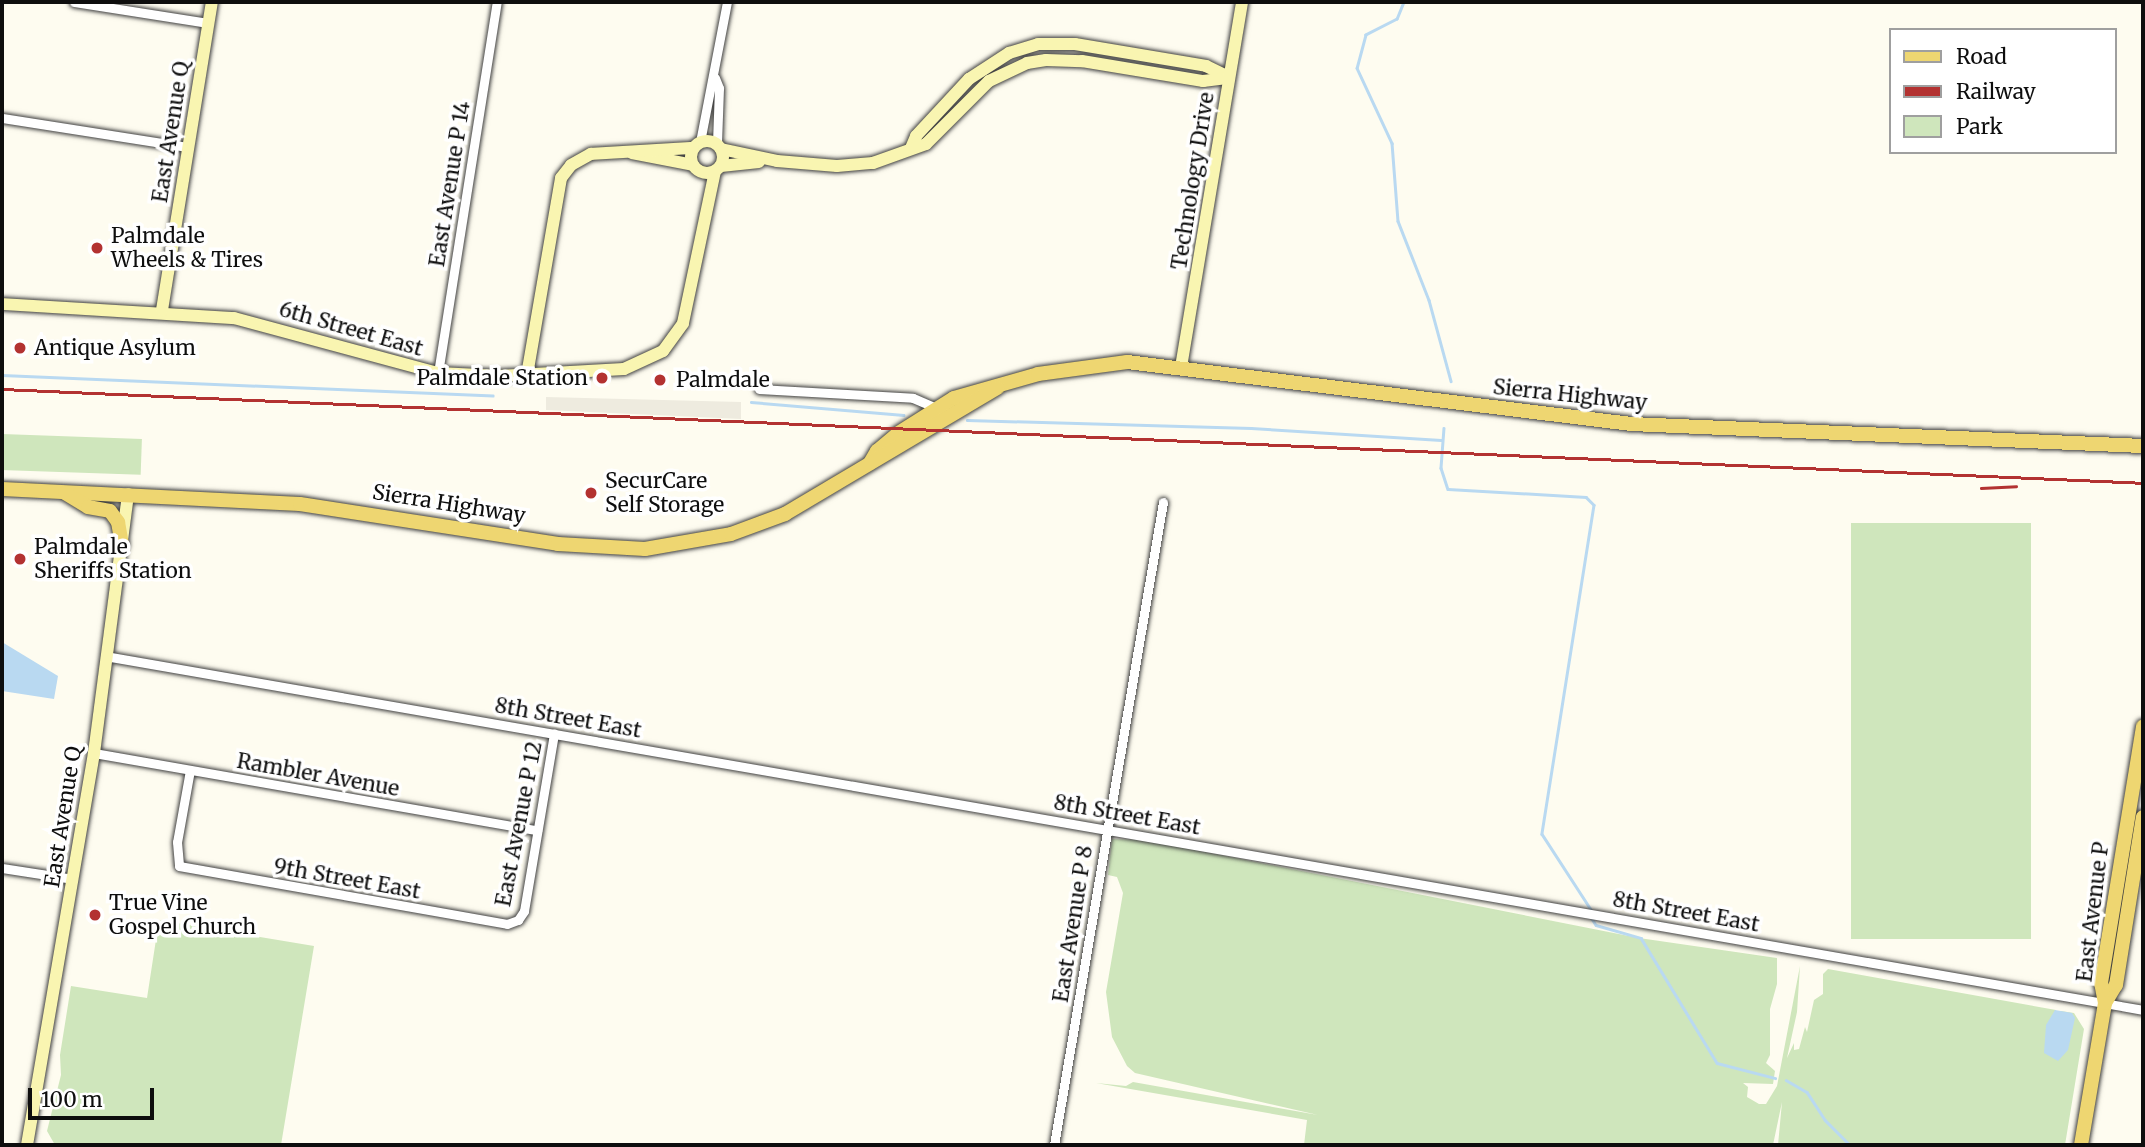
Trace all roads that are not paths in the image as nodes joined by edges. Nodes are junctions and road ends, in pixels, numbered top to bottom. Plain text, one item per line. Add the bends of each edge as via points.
1 (74, 2) edge
2 (212, 2) edge
3 (497, 2) edge
4 (727, 2) edge
5 (1242, 2) edge
6 (208, 23) junction
7 (715, 78) junction
8 (1229, 78) junction
9 (2, 118) edge
10 (696, 145) junction
11 (719, 146) junction
12 (188, 148) junction
13 (632, 153) junction
14 (777, 161) junction
15 (693, 165) junction
16 (718, 168) junction
17 (2, 304) edge
18 (162, 310) junction
19 (1181, 367) junction
20 (438, 373) junction
21 (527, 375) junction
22 (998, 387) junction
23 (759, 389) dead end
24 (936, 408) junction
25 (2143, 446) edge
26 (870, 463) junction
27 (2, 489) edge
28 (64, 492) junction
29 (128, 494) junction
30 (1163, 502) dead end
31 (122, 545) junction
32 (105, 656) junction
33 (2143, 726) edge
34 (554, 734) junction
35 (94, 753) junction
36 (190, 770) junction
37 (2143, 817) edge
38 (1107, 829) junction
39 (537, 830) junction
40 (2, 868) edge
41 (73, 879) junction
42 (518, 920) joint
43 (2105, 1003) junction
44 (2143, 1010) edge
45 (27, 1145) edge
46 (1054, 1145) edge
47 (2081, 1145) edge

1 - 6 street
2 - 6 street, East Avenue Q
3 - 20 street, East Avenue P 14
4 - 7 street
5 - 8 street, Technology Drive
6 - 12 street, East Avenue Q
7 - 10 street
7 - 11 street
8 - 14 street via 1206,65 1075,44 1038,44 1009,52 969,79 916,136 911,148 858,166
8 - 19 street, Technology Drive
9 - 12 street
10 - 11 street
10 - 13 street
10 - 15 street
11 - 14 street
11 - 16 street, 6th Street East
12 - 18 street, East Avenue Q
13 - 15 street
13 - 21 street via 581,157 561,178
14 - 16 street
15 - 16 street via 705,173
16 - 21 street, 6th Street East via 688,311 663,351 624,369
17 - 18 street, 6th Street East
18 - 20 street, 6th Street East via 243,320
19 - 22 main road, Sierra Highway via 1100,364 1038,374
19 - 25 main road, Sierra Highway via 1631,424
20 - 21 street, 6th Street East
22 - 24 main road, Sierra Highway via 979,389
22 - 26 main road, Sierra Highway
23 - 24 street via 913,398
24 - 26 main road, Sierra Highway via 877,451
26 - 29 main road, Sierra Highway via 785,514 720,537 645,550 600,550 300,504
27 - 28 main road, Sierra Highway
28 - 29 main road, Sierra Highway
28 - 31 main road via 88,507 110,511 118,522
29 - 31 street, East Avenue Q
30 - 38 street, East Avenue P 8
31 - 32 street, East Avenue Q
32 - 34 street, 8th Street East
32 - 35 street, East Avenue Q
33 - 43 main road, East Avenue P via 2101,983
34 - 38 street, 8th Street East
34 - 39 street, East Avenue P 12
35 - 36 street, Rambler Avenue
35 - 41 street, East Avenue Q
36 - 39 street, Rambler Avenue
36 - 42 street, 9th Street East via 175,856 179,866 507,924
37 - 43 main road via 2116,985
38 - 43 street, 8th Street East
38 - 46 street, East Avenue P 8
39 - 42 street, East Avenue P 12 via 524,911
40 - 41 street
41 - 45 street, East Avenue Q
43 - 44 street, 8th Street East
43 - 47 main road, East Avenue P

